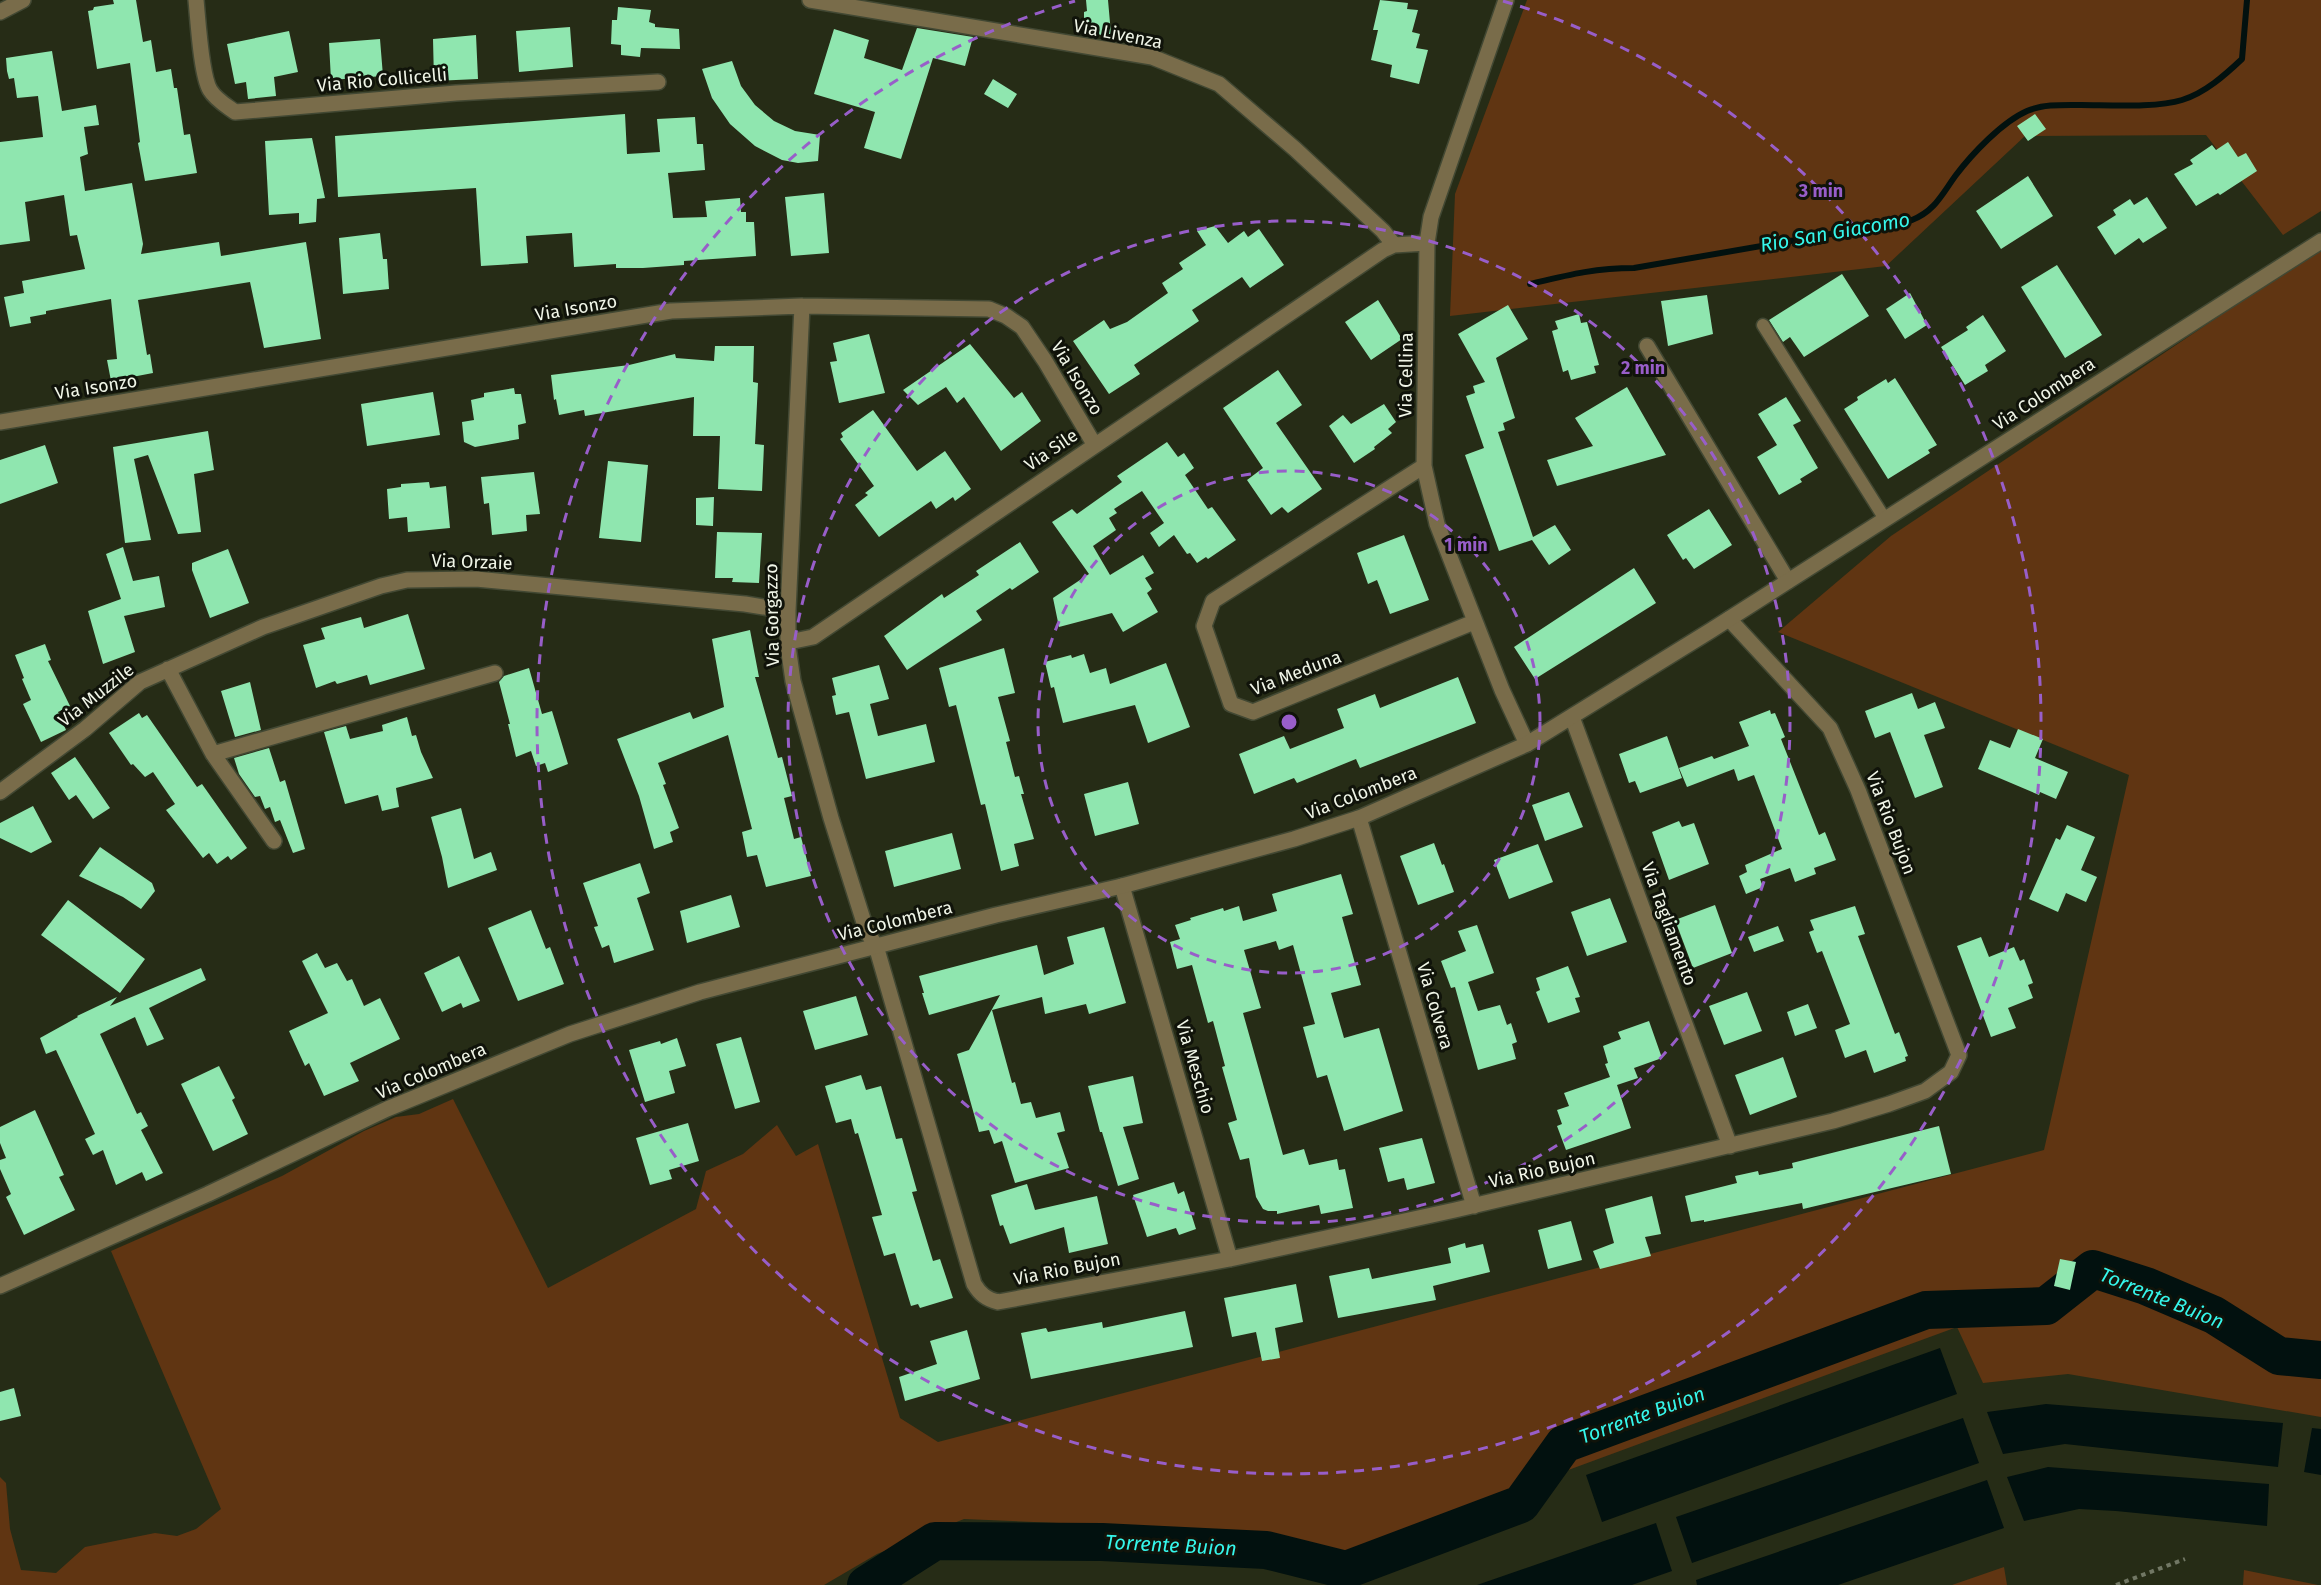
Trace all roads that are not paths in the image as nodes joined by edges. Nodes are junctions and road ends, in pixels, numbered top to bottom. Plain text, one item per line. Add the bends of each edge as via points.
1 (23, 0) edge
2 (196, 0) edge
3 (810, 0) edge
4 (1506, 0) edge
5 (0, 12) edge
6 (658, 82) dead end
7 (2321, 241) edge
8 (1427, 243) junction
9 (1394, 245) junction
10 (802, 306) junction
11 (1763, 325) dead end
12 (1647, 346) dead end
13 (0, 422) edge
14 (1094, 444) junction
15 (1424, 466) junction
16 (1885, 519) junction
17 (1788, 581) junction
18 (788, 611) junction
19 (1730, 619) junction
20 (1474, 622) junction
21 (789, 642) junction
22 (168, 669) junction
23 (495, 673) dead end
24 (1572, 717) junction
25 (1527, 744) junction
26 (213, 754) junction
27 (0, 792) edge
28 (1359, 818) junction
29 (274, 841) dead end
30 (1122, 886) junction
31 (876, 946) junction
32 (1730, 1146) junction
33 (1474, 1206) junction
34 (1230, 1259) junction
35 (0, 1286) edge

1 - 5 street
2 - 6 street, Via Rio Collicelli via 209,89 235,112 456,93
3 - 9 street, Via Livenza via 1152,57 1219,84 1295,149
4 - 8 street, Via Cellina via 1431,217
7 - 16 street, Via Colombera
8 - 9 street
8 - 15 street, Via Cellina
9 - 14 street, Via Sile
10 - 13 street, Via Isonzo via 671,311
10 - 14 street, Via Isonzo via 989,309 1006,316 1022,327 1045,360
10 - 18 street, Via Gorgazzo
11 - 16 lane
12 - 17 street
14 - 21 street, Via Sile via 813,637
15 - 20 street, Via Cellina via 1437,524
15 - 20 street, Via Meduna via 1213,601 1204,626 1231,704 1253,712
16 - 17 street, Via Colombera
17 - 19 street, Via Colombera
18 - 21 street, Via Gorgazzo
18 - 22 street, Via Orzaie via 476,579 407,580 263,627
19 - 24 street, Via Colombera
19 - 32 street, Via Rio Bujon via 1830,728 1858,790 1959,1055 1951,1072 1924,1091 1833,1121
20 - 25 street, Via Cellina
21 - 31 street, Via Gorgazzo via 793,681 831,818 867,932
22 - 26 street
22 - 27 street, Via Muzzile via 140,682
23 - 26 street
24 - 25 street, Via Colombera
24 - 32 street, Via Tagliamento
25 - 28 street, Via Colombera
26 - 29 street
28 - 30 street, Via Colombera
28 - 33 street, Via Colvera
30 - 31 street, Via Colombera
30 - 34 street, Via Meschio
31 - 34 street, Via Rio Bujon via 980,1294 998,1302
31 - 35 street, Via Colombera via 700,992 570,1034 387,1109
32 - 33 street, Via Rio Bujon
33 - 34 street, Via Rio Bujon

